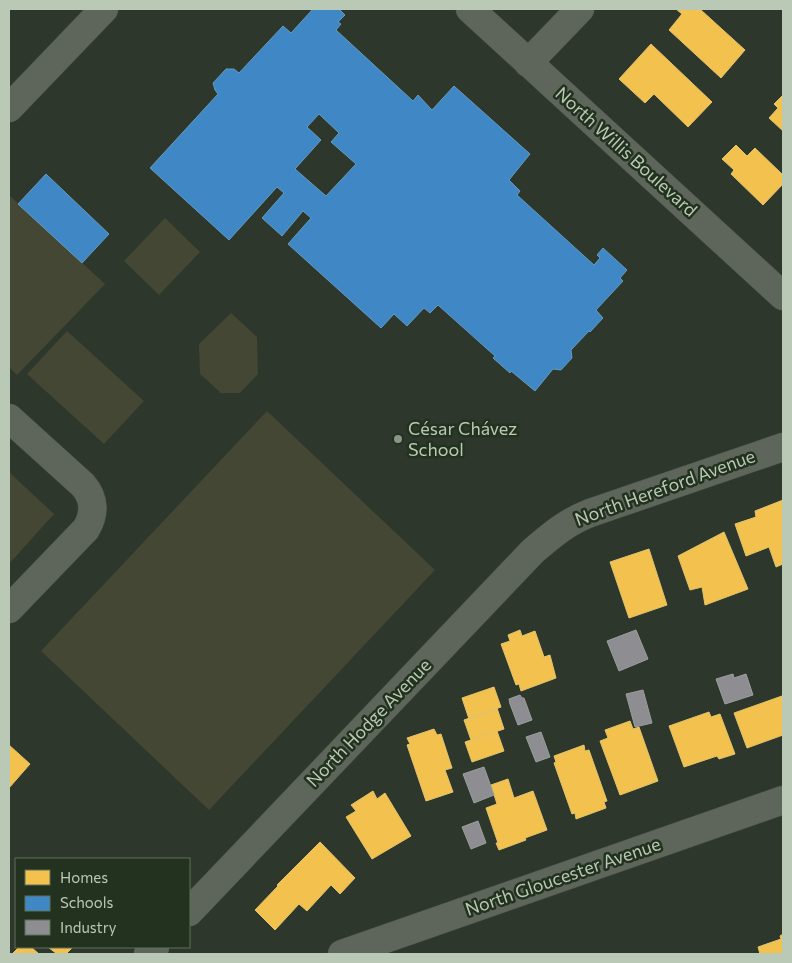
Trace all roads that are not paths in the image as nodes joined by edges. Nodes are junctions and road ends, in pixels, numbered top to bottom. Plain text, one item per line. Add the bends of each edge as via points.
1 (104, 9) edge
2 (470, 9) edge
3 (580, 9) edge
4 (528, 63) junction
5 (9, 108) edge
6 (782, 293) edge
7 (9, 418) edge
8 (783, 446) edge
9 (551, 536) joint
10 (9, 609) edge
11 (783, 800) edge
12 (190, 911) edge
13 (342, 954) edge

1 - 5 street
2 - 4 street, North Willis Boulevard
3 - 4 street
4 - 6 street, North Willis Boulevard
7 - 10 street via 83,485 93,503 92,520 86,529
8 - 9 street, North Hereford Avenue via 590,512
9 - 12 street, North Hodge Avenue via 533,551
11 - 13 street, North Gloucester Avenue

